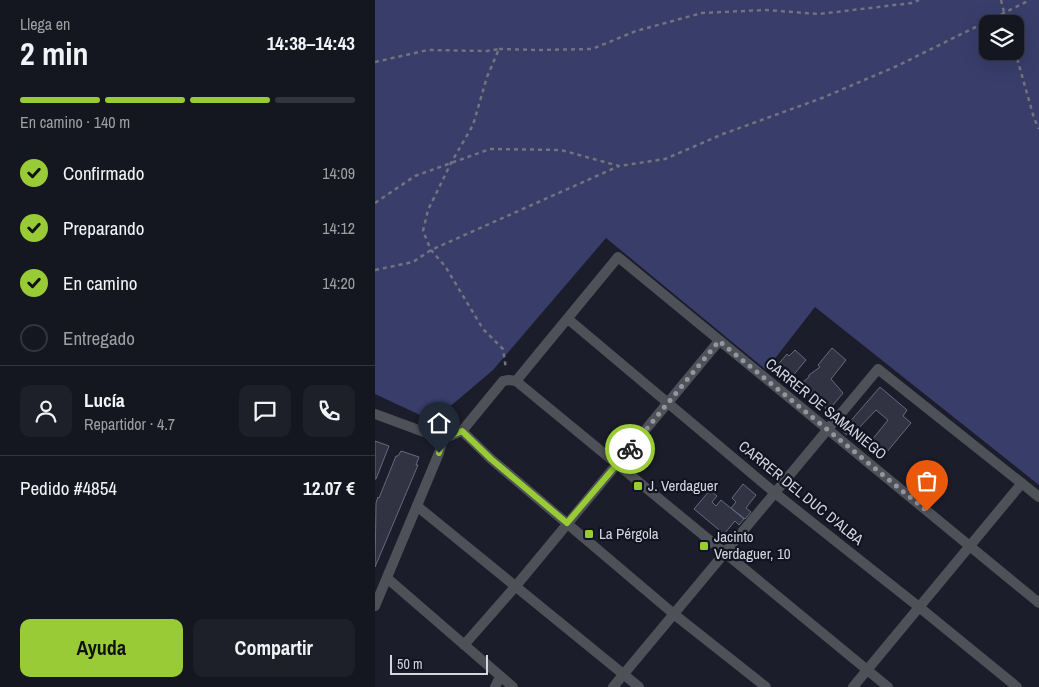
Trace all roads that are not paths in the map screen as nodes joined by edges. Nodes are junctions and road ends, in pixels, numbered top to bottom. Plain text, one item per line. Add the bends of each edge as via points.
1 (568, 319) junction
2 (719, 341) junction
3 (513, 380) junction
4 (668, 404) junction
5 (375, 414) edge
6 (827, 430) junction
7 (462, 431) junction
8 (443, 439) junction
9 (618, 464) junction
10 (1022, 483) junction
11 (775, 493) junction
12 (1039, 497) edge
13 (417, 506) junction
14 (567, 523) junction
15 (969, 546) junction
16 (726, 554) junction
17 (387, 578) junction
18 (515, 587) junction
19 (1039, 604) edge
20 (375, 606) edge
21 (919, 607) junction
22 (675, 615) junction
23 (464, 645) junction
24 (867, 670) junction
25 (623, 675) junction
26 (500, 677) junction
27 (495, 687) edge
28 (513, 687) edge
29 (613, 687) edge
30 (639, 687) edge
31 (766, 687) edge
32 (853, 687) edge
33 (888, 687) edge
34 (1017, 687) edge

1 - 2 street, CARRER DE SAMANIEGO via 618,256
1 - 3 street
1 - 4 street, CARRER DEL DUC D'ALBA
2 - 4 street
2 - 6 street, CARRER DE SAMANIEGO
3 - 7 street via 503,381
3 - 9 street
4 - 9 street
4 - 11 street, CARRER DEL DUC D'ALBA
5 - 8 street
6 - 10 street via 878,369
6 - 11 street
6 - 15 street, CARRER DE SAMANIEGO
7 - 8 street
7 - 14 street
8 - 13 street
9 - 14 street
9 - 16 street
10 - 12 street
10 - 15 street
11 - 16 street
11 - 21 street, CARRER DEL DUC D'ALBA
13 - 17 street
13 - 18 street
14 - 18 street
14 - 22 street
15 - 19 street, CARRER DE SAMANIEGO
15 - 21 street
16 - 22 street
16 - 24 street
17 - 20 street
17 - 23 street
18 - 23 street
18 - 25 street
21 - 24 street
21 - 34 street, CARRER DEL DUC D'ALBA
22 - 25 street
22 - 31 street
23 - 26 street
24 - 32 street
24 - 33 street
25 - 29 street
25 - 30 street
26 - 27 street
26 - 28 street

